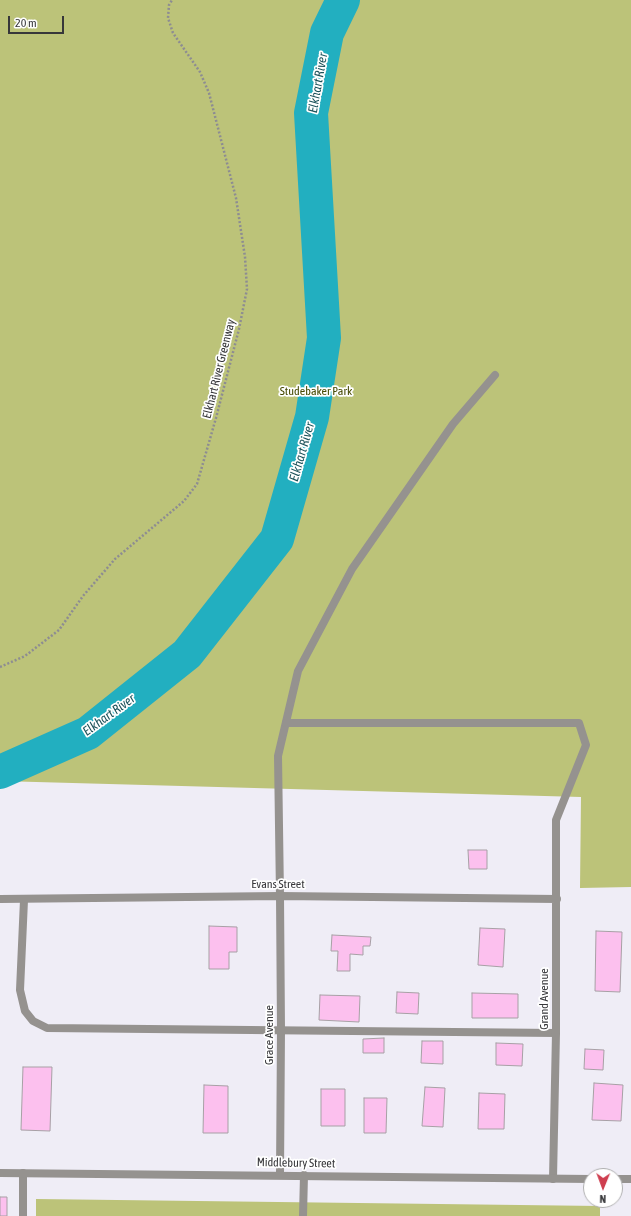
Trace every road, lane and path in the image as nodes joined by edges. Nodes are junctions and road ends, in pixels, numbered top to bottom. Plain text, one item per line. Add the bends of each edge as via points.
1 (172, 0) edge
2 (495, 375) dead end
3 (0, 667) edge
4 (286, 723) junction
5 (280, 896) junction
6 (0, 899) edge
7 (556, 899) junction
8 (24, 900) junction
9 (281, 1030) junction
10 (556, 1033) junction
11 (0, 1173) edge
12 (23, 1173) junction
13 (280, 1175) junction
14 (304, 1175) junction
15 (553, 1179) junction
16 (583, 1179) edge
17 (23, 1216) edge
18 (304, 1216) edge

1 - 3 path, Elkhart River Greenway via 168,18 174,33 200,72 209,93 236,198 245,257 247,289 220,403 197,484 184,501 115,559 83,596 59,630 25,656
2 - 4 street, Grace Avenue via 453,424 352,569 298,671
4 - 5 street, Grace Avenue via 278,756
4 - 7 street, Grand Avenue via 579,723 586,745 556,820
5 - 7 street, Evans Street
5 - 8 street, Evans Street
5 - 9 street, Grace Avenue
6 - 8 street, Evans Street
7 - 10 street, Grand Avenue
8 - 9 street via 20,990 25,1011 33,1022 47,1028
9 - 10 street
9 - 13 street, Grace Avenue
10 - 15 street, Grand Avenue
11 - 12 street, Middlebury Street
12 - 13 street, Middlebury Street
12 - 17 street
13 - 14 street, Middlebury Street
14 - 15 street, Middlebury Street
14 - 18 street
15 - 16 street, Middlebury Street

